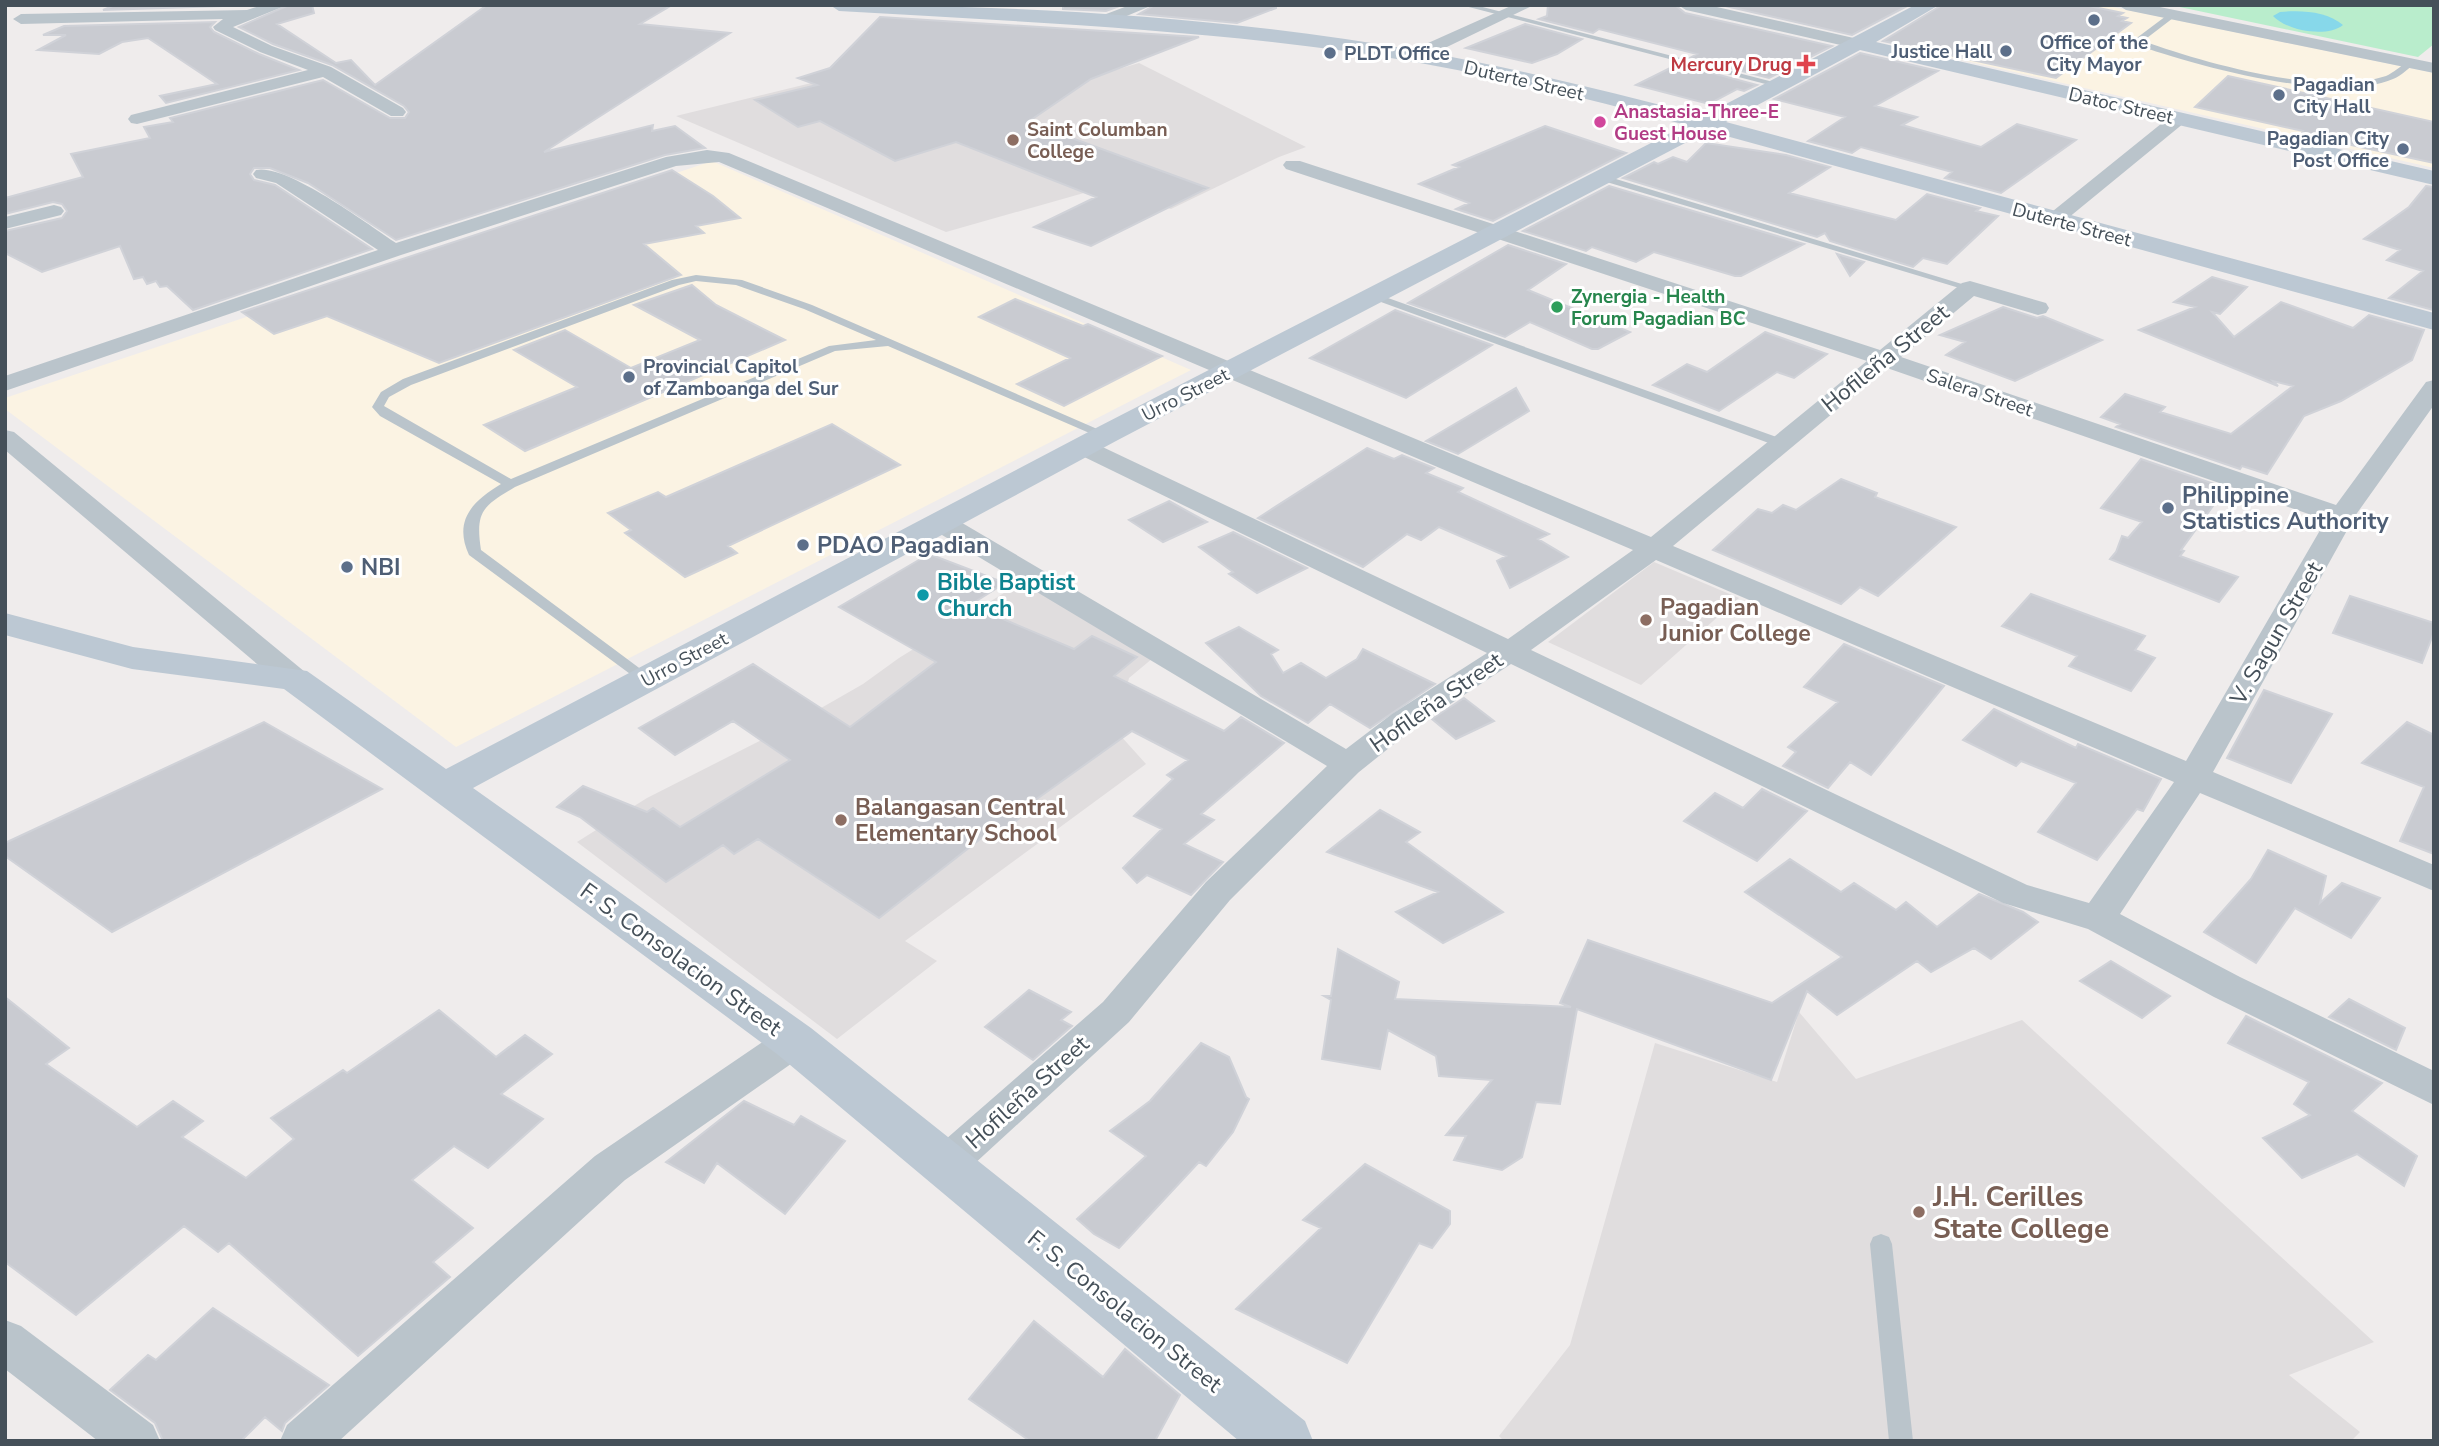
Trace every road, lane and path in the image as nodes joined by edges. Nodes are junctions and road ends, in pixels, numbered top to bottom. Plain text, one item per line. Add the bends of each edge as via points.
1 (279, 5) edge
2 (839, 5) edge
3 (1145, 5) edge
4 (1465, 5) edge
5 (1526, 5) edge
6 (1686, 5) edge
7 (1930, 5) edge
8 (2126, 5) edge
9 (249, 14) junction
10 (1503, 15) junction
11 (2173, 15) junction
12 (21, 19) dead end
13 (1099, 22) junction
14 (1858, 44) junction
15 (1414, 57) junction
16 (2411, 63) junction
17 (2434, 68) edge
18 (326, 71) junction
19 (1781, 85) junction
20 (397, 112) dead end
21 (137, 118) dead end
22 (2178, 118) junction
23 (1706, 124) junction
24 (1293, 165) dead end
25 (263, 174) dead end
26 (1603, 178) junction
27 (2434, 178) edge
28 (54, 211) dead end
29 (2055, 219) junction
30 (5, 223) edge
31 (1496, 233) junction
32 (394, 251) junction
33 (1970, 288) junction
34 (1374, 296) junction
35 (2038, 308) dead end
36 (2434, 322) edge
37 (892, 343) junction
38 (1884, 359) junction
39 (1233, 370) junction
40 (5, 384) edge
41 (2434, 387) edge
42 (5, 437) edge
43 (1094, 441) junction
44 (1781, 443) junction
45 (510, 484) junction
46 (2343, 516) junction
47 (942, 523) junction
48 (1653, 549) junction
49 (5, 624) edge
50 (1509, 652) junction
51 (294, 679) junction
52 (646, 679) junction
53 (1348, 764) junction
54 (2193, 778) junction
55 (443, 787) junction
56 (2434, 879) edge
57 (2098, 918) junction
58 (794, 1041) junction
59 (2434, 1089) edge
60 (945, 1165) junction
61 (1881, 1244) dead end
62 (5, 1341) edge
63 (121, 1437) edge
64 (304, 1441) edge
65 (1284, 1441) edge
66 (1901, 1441) edge

1 - 9 street
2 - 13 street, Duterte Street
3 - 13 street
4 - 10 lane
5 - 10 street
6 - 14 street, Datoc Street
7 - 14 street, Urro Street
8 - 11 street
9 - 12 street
9 - 18 street via 221,27
10 - 15 street
10 - 19 lane
11 - 16 street
11 - 16 lane via 2137,42 2230,70 2319,83 2371,81 2406,70
13 - 15 street, Duterte Street
14 - 19 street, Urro Street
14 - 22 street, Datoc Street
15 - 23 street, Duterte Street
16 - 17 street
18 - 20 street
18 - 21 street
19 - 23 street, Urro Street
22 - 27 street, Datoc Street
22 - 29 street
23 - 26 street, Urro Street
23 - 29 street, Duterte Street
24 - 31 street, Salera Street
25 - 32 street via 293,186
26 - 31 street, Urro Street
26 - 33 lane
28 - 30 street
29 - 36 street, Duterte Street
31 - 34 street, Urro Street
31 - 38 street, Salera Street
32 - 39 street via 673,161 722,157
32 - 40 street
33 - 35 street
33 - 38 street, Hofileña Street
34 - 39 street, Urro Street
34 - 44 lane
37 - 43 lane
37 - 45 lane via 834,348
37 - 45 lane via 738,282 696,278 407,382 379,399 377,407 384,413
38 - 44 street, Hofileña Street
38 - 46 street, Salera Street
39 - 43 street, Urro Street
39 - 48 street
41 - 46 street, V. Sagun Street
42 - 51 street
43 - 47 street, Urro Street
43 - 50 street
44 - 48 street, Hofileña Street
45 - 52 lane via 479,503 469,524 474,552
46 - 54 street, V. Sagun Street
47 - 52 street, Urro Street
47 - 53 street
48 - 50 street, Hofileña Street
48 - 54 street
49 - 51 street, F. S. Consolacion Street via 132,658
50 - 53 street, Hofileña Street via 1403,721
50 - 57 street via 2015,894
51 - 55 street, F. S. Consolacion Street
52 - 55 street, Urro Street
53 - 60 street, Hofileña Street via 1218,891 1116,1012
54 - 56 street
54 - 57 street, V. Sagun Street
55 - 58 street, F. S. Consolacion Street
57 - 59 street
58 - 60 street, F. S. Consolacion Street
58 - 64 street via 610,1168
60 - 65 street, F. S. Consolacion Street
61 - 66 lane
62 - 63 street

